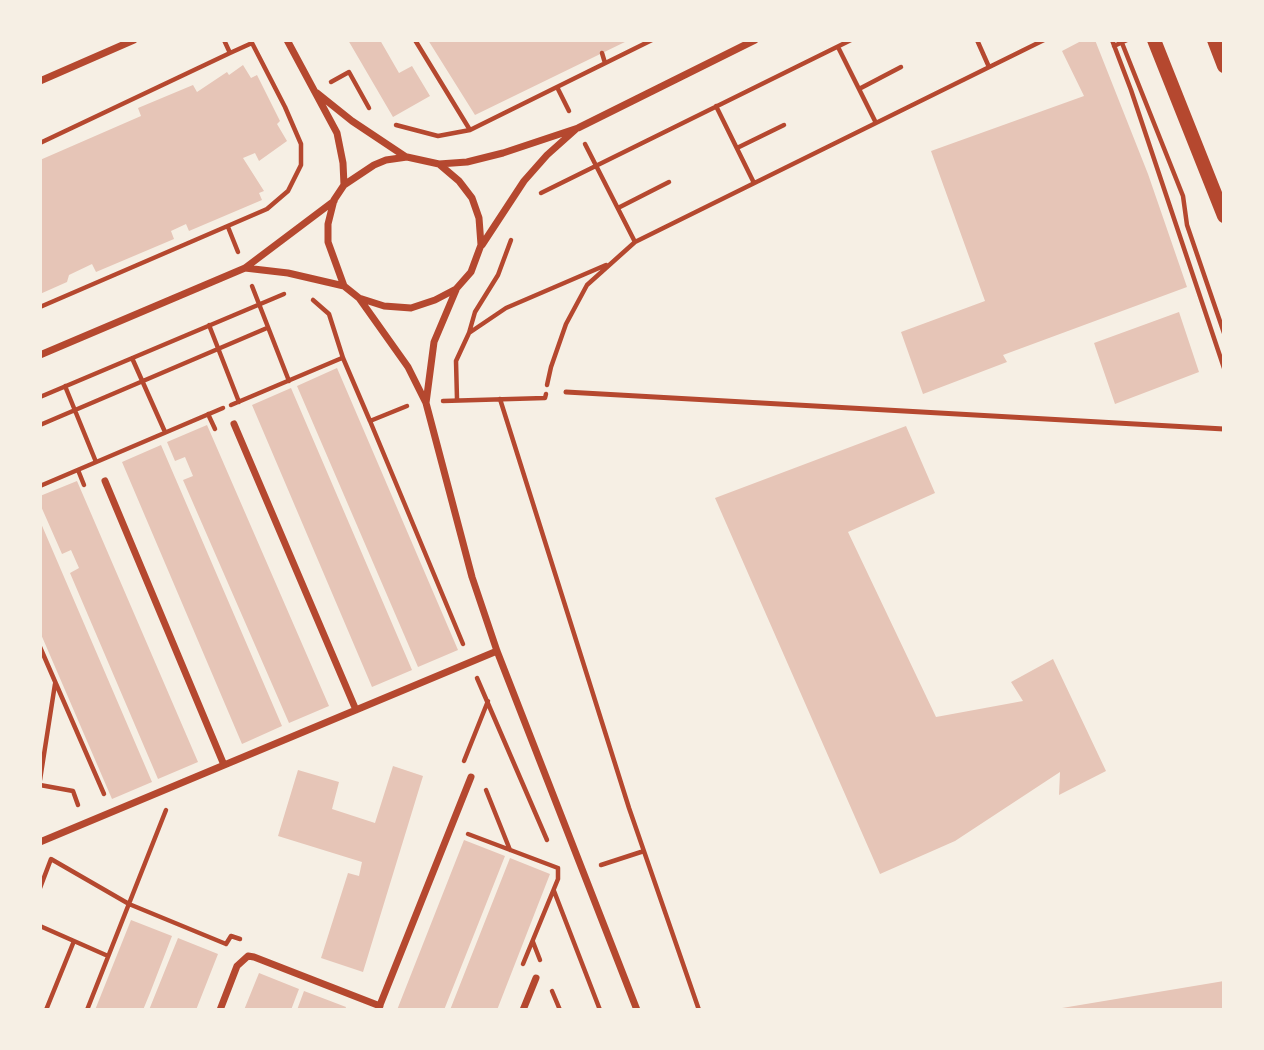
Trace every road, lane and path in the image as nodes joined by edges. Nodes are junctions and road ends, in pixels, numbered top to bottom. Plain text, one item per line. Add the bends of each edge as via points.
1 (134, 40) edge
2 (224, 40) edge
3 (287, 40) edge
4 (415, 40) edge
5 (652, 40) edge
6 (755, 40) edge
7 (851, 40) edge
8 (977, 40) edge
9 (1044, 40) edge
10 (1154, 40) edge
11 (1213, 40) edge
12 (1125, 41) edge
13 (1113, 43) edge
14 (838, 47) junction
15 (602, 53) dead end
16 (230, 54) junction
17 (605, 63) junction
18 (1224, 66) edge
19 (901, 67) dead end
20 (989, 67) junction
21 (349, 72) dead end
22 (40, 81) edge
23 (859, 89) junction
24 (314, 91) junction
25 (716, 106) junction
26 (373, 116) dead end
27 (876, 123) junction
28 (394, 124) dead end
29 (784, 125) dead end
30 (578, 128) junction
31 (470, 130) junction
32 (40, 143) edge
33 (737, 148) junction
34 (407, 157) junction
35 (439, 164) junction
36 (602, 177) dead end
37 (669, 182) dead end
38 (754, 183) junction
39 (344, 185) junction
40 (532, 197) dead end
41 (334, 200) junction
42 (618, 208) junction
43 (1224, 216) edge
44 (514, 232) dead end
45 (635, 242) junction
46 (481, 245) junction
47 (612, 262) junction
48 (244, 268) junction
49 (344, 286) junction
50 (456, 289) junction
51 (288, 294) dead end
52 (306, 298) dead end
53 (359, 298) junction
54 (259, 303) junction
55 (40, 307) edge
56 (209, 325) junction
57 (267, 328) junction
58 (469, 333) junction
59 (1224, 333) edge
60 (218, 349) junction
61 (40, 355) edge
62 (132, 358) junction
63 (343, 358) junction
64 (1224, 368) edge
65 (289, 381) junction
66 (142, 382) junction
67 (65, 386) junction
68 (566, 392) dead end
69 (40, 397) edge
70 (500, 399) junction
71 (239, 402) junction
72 (426, 403) junction
73 (405, 406) dead end
74 (75, 410) junction
75 (370, 421) junction
76 (234, 424) dead end
77 (40, 425) edge
78 (1224, 429) edge
79 (164, 432) junction
80 (96, 462) junction
81 (105, 481) dead end
82 (40, 486) edge
83 (40, 647) edge
84 (497, 651) junction
85 (470, 663) junction
86 (55, 684) junction
87 (356, 710) junction
88 (469, 748) dead end
89 (474, 760) dead end
90 (224, 765) junction
91 (471, 777) dead end
92 (40, 783) edge
93 (485, 786) dead end
94 (107, 802) dead end
95 (169, 802) dead end
96 (81, 812) dead end
97 (462, 837) dead end
98 (40, 842) edge
99 (549, 845) dead end
100 (511, 851) junction
101 (554, 857) dead end
102 (559, 869) junction
103 (40, 888) edge
104 (553, 890) junction
105 (129, 904) junction
106 (40, 926) edge
107 (74, 941) junction
108 (226, 944) dead end
109 (108, 956) junction
110 (519, 975) dead end
111 (536, 978) dead end
112 (379, 1008) edge
113 (46, 1010) edge
114 (87, 1010) edge
115 (220, 1010) edge
116 (523, 1010) edge
117 (600, 1010) edge
118 (637, 1010) edge
119 (699, 1010) edge

1 - 22 street
2 - 16 path
3 - 24 street
4 - 31 path
5 - 17 path
6 - 30 street
7 - 14 path
8 - 20 path
9 - 20 path
10 - 43 main road
11 - 18 main road
12 - 13 path
12 - 59 path via 1183,196 1188,225
13 - 64 path
14 - 23 path
14 - 25 path
15 - 17 path
16 - 32 path
16 - 55 path via 252,43 302,144 301,165 288,191 267,209
17 - 31 path
19 - 23 path
20 - 27 path
21 - 26 path
23 - 27 path
24 - 34 street
24 - 39 street via 337,133
25 - 33 path
25 - 40 path
27 - 38 path
28 - 31 path via 438,136
29 - 33 path
30 - 35 street via 503,153
30 - 46 street via 524,181
33 - 38 path
34 - 35 street
34 - 39 street via 374,165
35 - 46 street via 471,198 479,218
36 - 42 path
37 - 42 path
38 - 45 path
39 - 41 street
41 - 48 street
41 - 49 street via 328,242
42 - 45 path
44 - 58 path
45 - 47 path
46 - 50 street via 471,272
47 - 58 path via 506,308
47 - 70 path via 587,285 566,324 545,398
48 - 49 street
48 - 61 street
49 - 53 street
50 - 53 street via 411,308
50 - 72 street via 434,342
51 - 54 path
52 - 63 path via 329,314
53 - 72 street via 408,368
54 - 56 path
54 - 57 path
56 - 60 path
56 - 62 path
57 - 60 path
57 - 65 path
58 - 70 path via 456,361 457,399
60 - 66 path
60 - 71 path
62 - 66 path
62 - 67 path
63 - 65 path
63 - 75 path
65 - 71 path
66 - 74 path
66 - 79 path
67 - 69 path
67 - 74 path
68 - 78 lane
70 - 119 path via 629,808
71 - 79 path
72 - 84 street via 472,578
73 - 75 path
74 - 77 path
74 - 80 path
75 - 85 path
76 - 87 street
79 - 80 path
80 - 82 path
81 - 90 street
83 - 86 path
84 - 85 street
84 - 118 street
85 - 87 street
85 - 99 path
86 - 92 path
86 - 94 path
87 - 90 street
88 - 89 path
90 - 98 street
91 - 112 street
92 - 96 path via 73,791
93 - 100 path
95 - 105 path
97 - 100 path via 470,834
100 - 102 path
101 - 102 path
102 - 104 path
103 - 105 path via 51,859
104 - 110 path
104 - 117 path
105 - 108 path
105 - 109 path
106 - 107 path
107 - 109 path
107 - 113 path
109 - 114 path
111 - 116 street
112 - 115 street via 248,956 237,966

